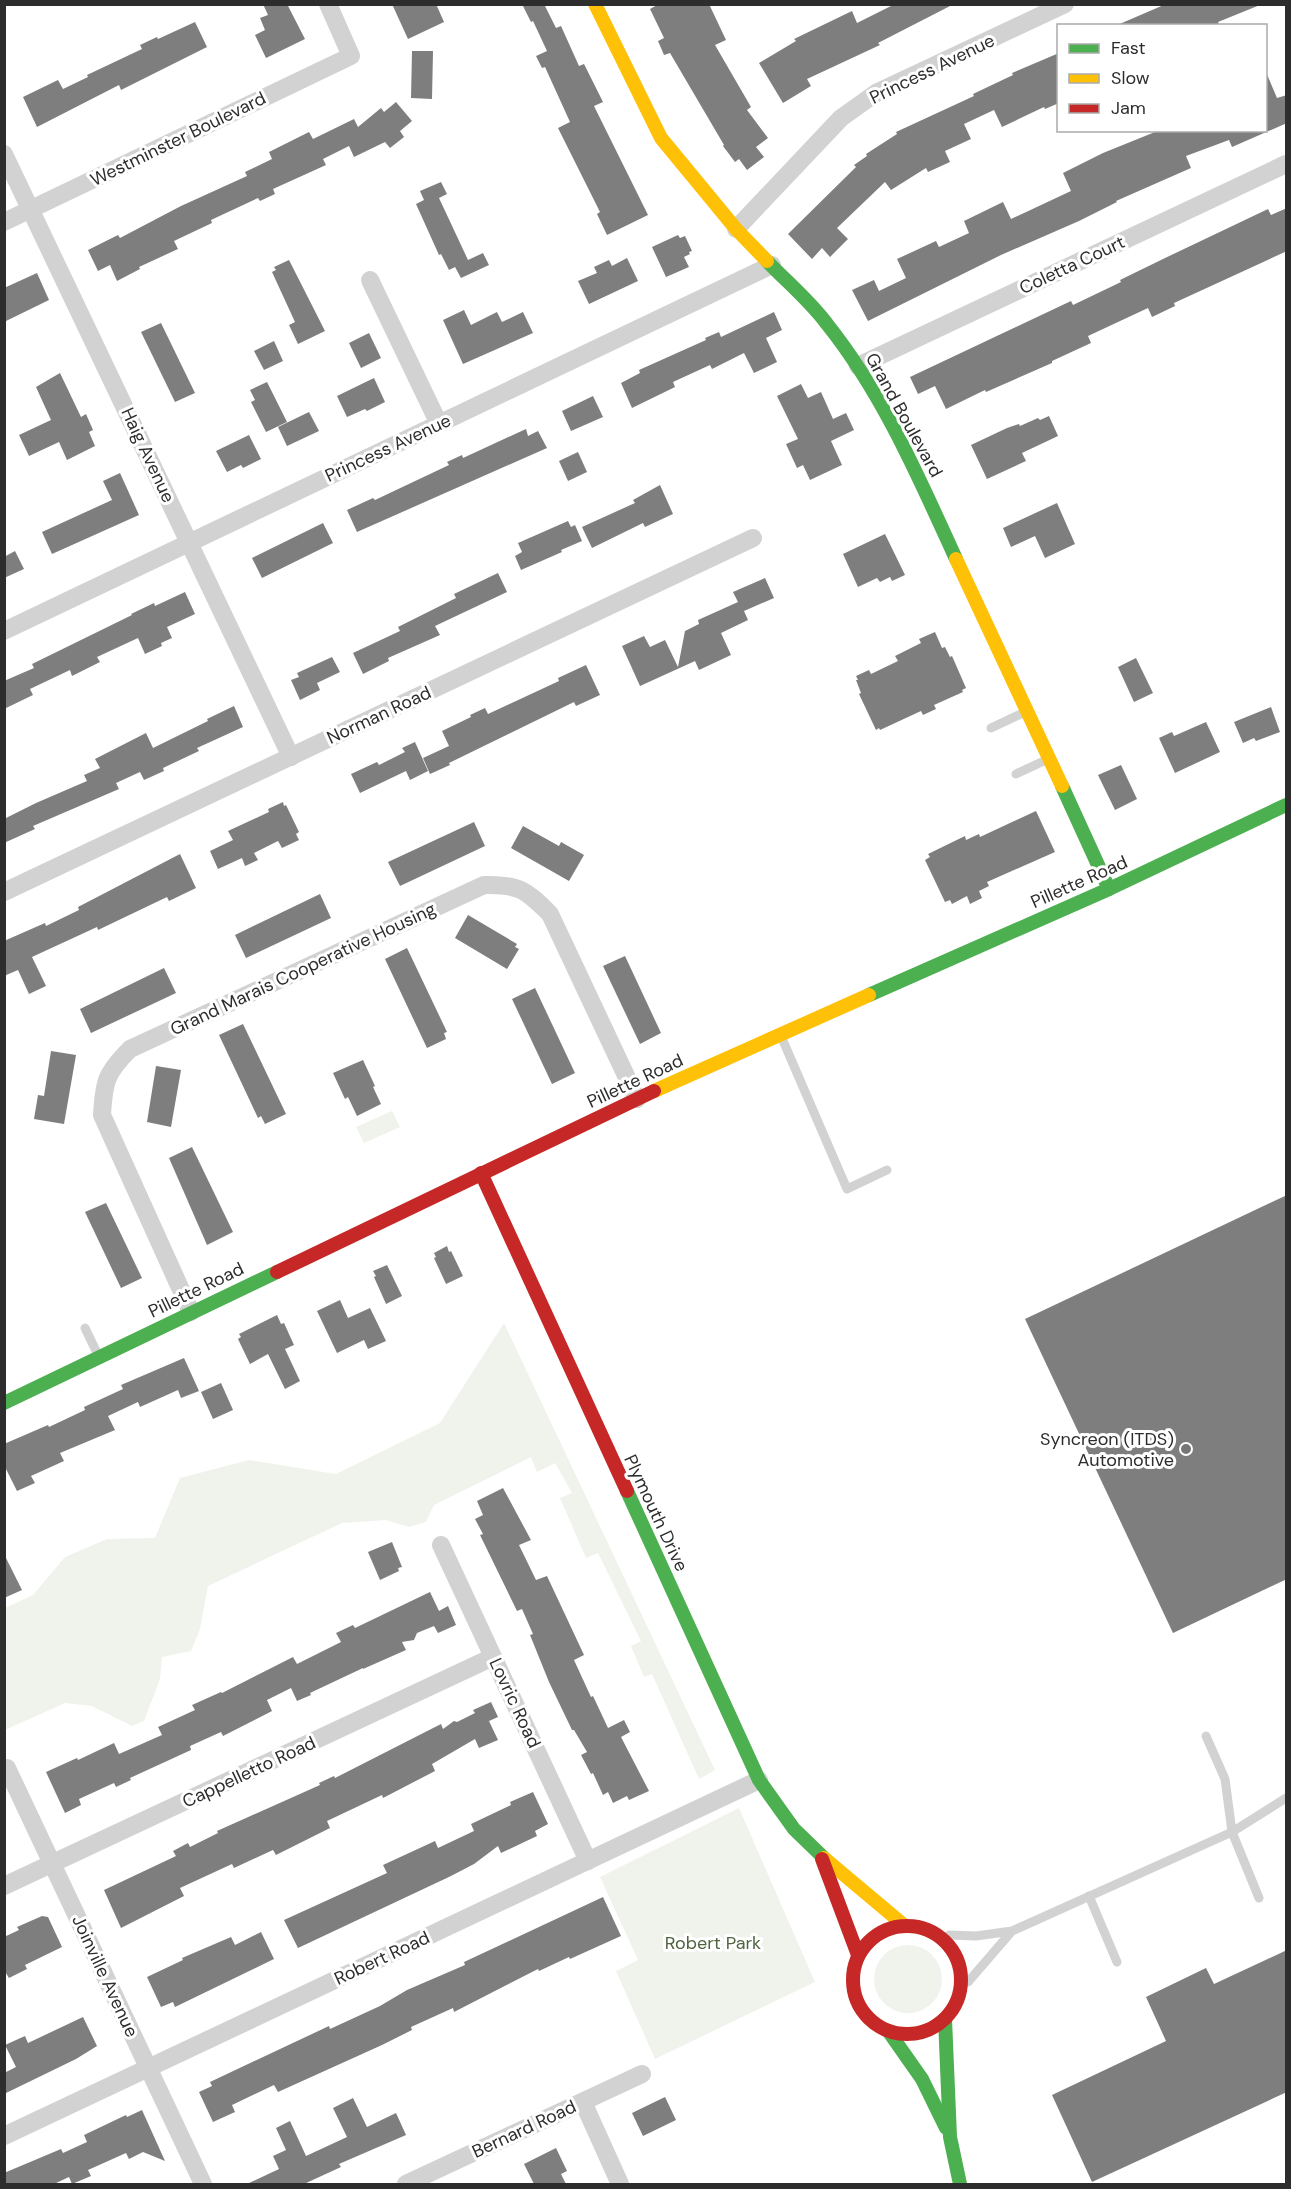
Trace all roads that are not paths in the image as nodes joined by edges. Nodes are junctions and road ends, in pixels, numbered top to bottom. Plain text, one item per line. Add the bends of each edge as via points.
1 (328, 4) edge
2 (595, 4) edge
3 (1065, 4) edge
4 (4, 154) edge
5 (1287, 164) edge
6 (31, 209) junction
7 (4, 222) edge
8 (736, 229) junction
9 (772, 266) junction
10 (370, 280) dead end
11 (858, 366) junction
12 (439, 424) junction
13 (753, 538) dead end
14 (189, 543) junction
15 (4, 631) edge
16 (1027, 711) junction
17 (992, 728) dead end
18 (291, 757) junction
19 (1049, 759) junction
20 (1016, 774) dead end
21 (1287, 805) edge
22 (1109, 889) junction
23 (4, 892) edge
24 (780, 1034) junction
25 (637, 1100) junction
26 (887, 1170) dead end
27 (481, 1173) junction
28 (191, 1312) junction
29 (85, 1328) dead end
30 (99, 1357) junction
31 (4, 1403) edge
32 (441, 1545) dead end
33 (493, 1657) junction
34 (1206, 1736) dead end
35 (7, 1768) dead end
36 (759, 1780) junction
37 (1287, 1798) edge
38 (1232, 1832) junction
39 (820, 1855) junction
40 (588, 1861) junction
41 (53, 1864) junction
42 (4, 1886) edge
43 (1089, 1896) junction
44 (1259, 1898) dead end
45 (905, 1926) junction
46 (1012, 1931) junction
47 (940, 1935) junction
48 (858, 1955) junction
49 (1117, 1962) dead end
50 (964, 1987) junction
51 (945, 2019) junction
52 (889, 2032) junction
53 (148, 2068) junction
54 (642, 2074) dead end
55 (583, 2102) junction
56 (4, 2136) edge
57 (950, 2137) junction
58 (203, 2184) edge
59 (410, 2184) edge
60 (620, 2184) edge
61 (960, 2184) edge

1 - 6 street, Westminster Boulevard via 351,56
2 - 8 street, Grand Boulevard via 661,138
3 - 8 street, Princess Avenue via 876,93 841,118
4 - 6 street, Haig Avenue
5 - 11 street, Coletta Court
6 - 7 street, Westminster Boulevard
6 - 14 street, Haig Avenue
8 - 9 street, Grand Boulevard
9 - 11 street, Grand Boulevard via 826,322
9 - 12 street, Princess Avenue
10 - 12 street
11 - 16 street, Grand Boulevard via 904,446
12 - 14 street, Princess Avenue
13 - 18 street, Norman Road
14 - 15 street, Princess Avenue
14 - 18 street, Haig Avenue
16 - 17 lane
16 - 19 street, Grand Boulevard
18 - 23 street, Norman Road
19 - 20 lane
19 - 22 street, Grand Boulevard
21 - 22 street, Pillette Road
22 - 24 street, Pillette Road
24 - 25 street, Pillette Road
24 - 26 lane via 847,1189
25 - 27 street, Pillette Road
25 - 28 street, Grand Marais Cooperative Housing via 550,914 528,893 506,884 484,885 130,1049 113,1067 104,1090 102,1115
27 - 28 street, Pillette Road
27 - 36 street, Plymouth Drive
28 - 30 street, Pillette Road
29 - 30 lane
30 - 31 street, Pillette Road
32 - 33 street, Lovric Road
33 - 40 street, Lovric Road
33 - 41 street, Cappelletto Road
34 - 38 lane via 1225,1779
35 - 41 street, Joinville Avenue
36 - 39 street, Plymouth Drive via 794,1828
36 - 40 street, Robert Road
37 - 38 lane
38 - 43 lane
38 - 44 lane
39 - 45 street, Plymouth Drive
39 - 48 street, Plymouth Drive
40 - 53 street, Robert Road
41 - 42 street, Cappelletto Road
41 - 53 street, Joinville Avenue
43 - 46 lane
43 - 49 lane
45 - 47 street
45 - 48 street via 881,1932
46 - 47 lane
46 - 50 lane
47 - 50 street via 954,1948 962,1966
48 - 52 street via 853,1970 857,2003 870,2021
50 - 51 street
51 - 52 street via 926,2030
51 - 57 street
52 - 57 street via 922,2079
53 - 56 street, Robert Road
53 - 58 street, Joinville Avenue
54 - 55 street, Bernard Road
55 - 59 street, Bernard Road
55 - 60 street
57 - 61 street

